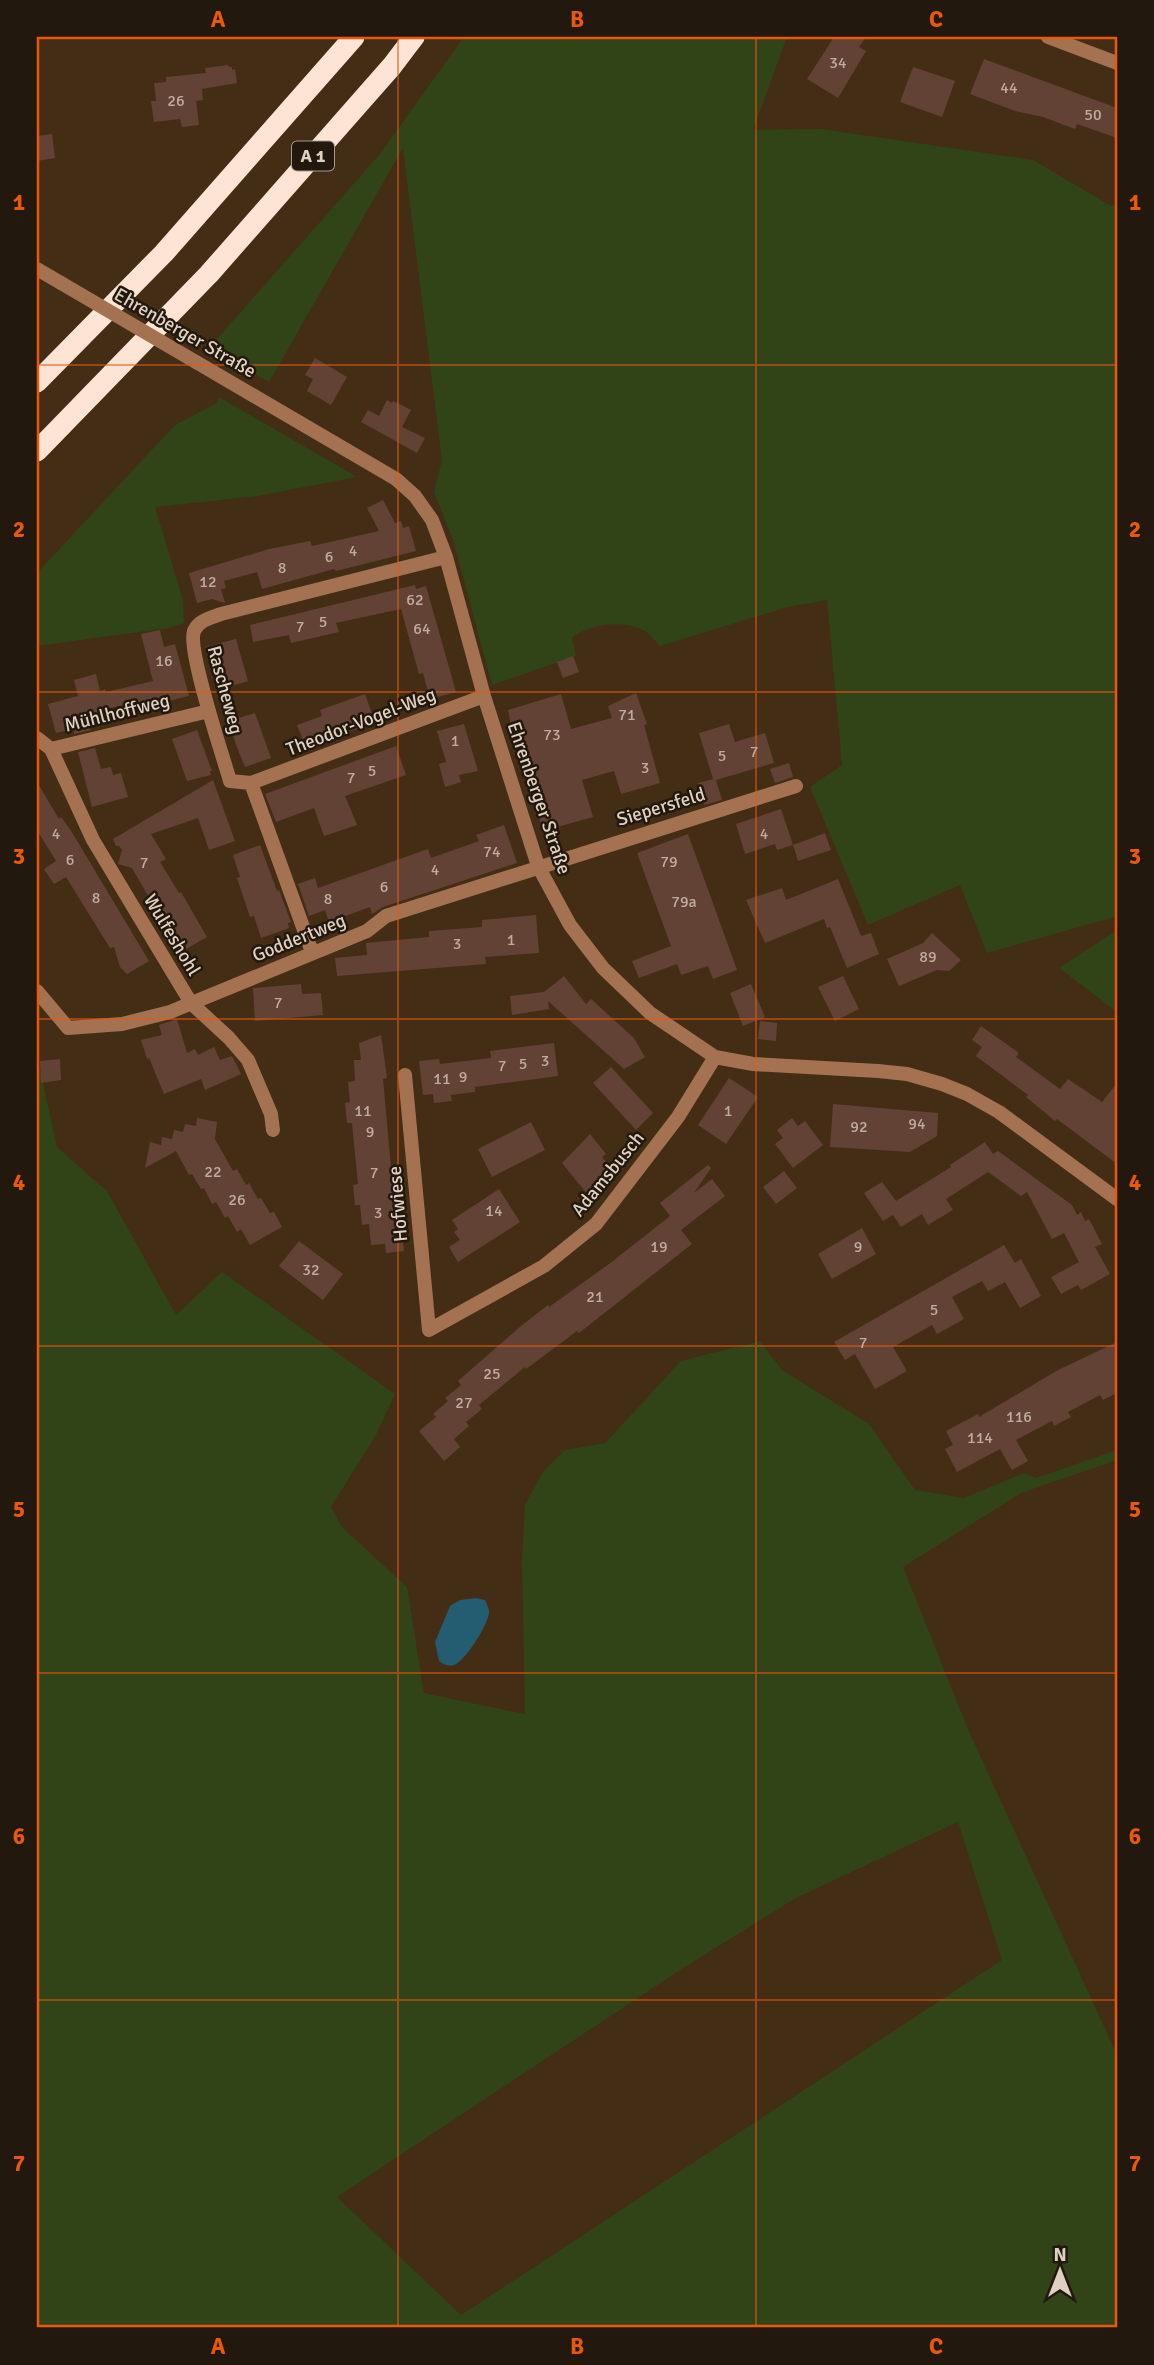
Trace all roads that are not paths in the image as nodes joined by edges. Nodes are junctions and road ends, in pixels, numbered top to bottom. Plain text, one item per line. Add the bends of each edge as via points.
1 (354, 37) edge
2 (414, 37) edge
3 (1048, 37) edge
4 (1117, 63) edge
5 (37, 270) edge
6 (37, 382) edge
7 (37, 451) edge
8 (446, 558) junction
9 (484, 696) junction
10 (209, 711) junction
11 (37, 738) edge
12 (51, 749) junction
13 (251, 783) junction
14 (796, 786) dead end
15 (538, 866) junction
16 (312, 952) junction
17 (37, 990) edge
18 (191, 1003) junction
19 (715, 1057) junction
20 (405, 1075) dead end
21 (273, 1130) dead end
22 (1117, 1199) edge
23 (429, 1330) joint

1 - 6 highway, A 1 via 164,253
2 - 7 highway, A 1 via 209,274
3 - 4 street
5 - 8 street, Ehrenberger Straße, bridge via 396,479 432,520
8 - 9 street, Ehrenberger Straße
8 - 10 street, Rascheweg via 200,622 192,643
9 - 13 street, Theodor-Vogel-Weg
9 - 15 street, Ehrenberger Straße
10 - 12 street, Mühlhoffweg
10 - 13 street, Rascheweg via 230,781
11 - 12 street, Mühlhoffweg
12 - 18 street, Wulfeshohl via 93,840
13 - 16 street
14 - 15 street, Siepersfeld
15 - 16 street, Goddertweg via 386,916 367,931
15 - 19 street, Ehrenberger Straße via 570,925 603,968 650,1013
16 - 18 street, Goddertweg
17 - 18 street, Goddertweg via 68,1028 122,1024
18 - 21 street, Wulfeshohl via 247,1060 271,1114
19 - 22 street, Ehrenberger Straße via 753,1064 878,1070 942,1084 999,1112
19 - 23 street, Adamsbusch via 678,1117 596,1224 544,1266
20 - 23 street, Hofwiese

